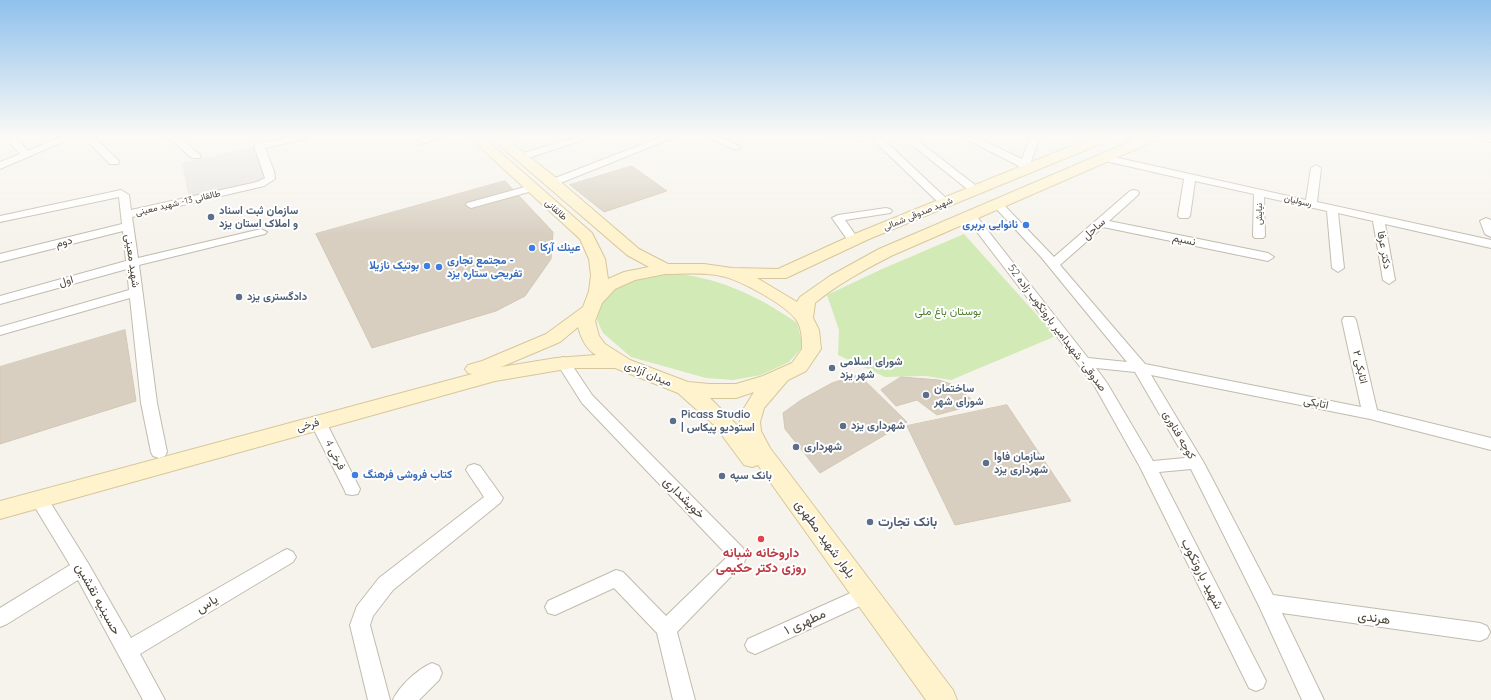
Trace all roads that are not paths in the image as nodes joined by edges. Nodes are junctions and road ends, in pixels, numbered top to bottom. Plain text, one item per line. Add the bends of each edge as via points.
1 (267, 170) edge
2 (512, 170) edge
3 (538, 170) edge
4 (586, 170) edge
5 (909, 170) edge
6 (950, 170) edge
7 (1017, 170) edge
8 (1077, 170) edge
9 (1157, 170) edge
10 (1316, 170) edge
11 (1190, 177) junction
12 (554, 182) junction
13 (532, 188) junction
14 (975, 190) junction
15 (1259, 192) junction
16 (1134, 193) dead end
17 (945, 203) junction
18 (996, 203) junction
19 (1311, 204) junction
20 (471, 205) dead end
21 (1332, 209) junction
22 (886, 211) dead end
23 (970, 215) junction
24 (1184, 216) dead end
25 (0, 219) edge
26 (1378, 219) junction
27 (127, 221) junction
28 (1486, 221) dead end
29 (1100, 223) junction
30 (261, 232) dead end
31 (1491, 234) edge
32 (1259, 236) dead end
33 (854, 240) junction
34 (1491, 244) edge
35 (633, 252) junction
36 (1268, 257) dead end
37 (0, 258) edge
38 (133, 263) junction
39 (598, 264) junction
40 (1054, 264) junction
41 (1338, 268) dead end
42 (665, 269) junction
43 (727, 272) junction
44 (780, 274) junction
45 (1389, 280) dead end
46 (818, 291) junction
47 (136, 292) junction
48 (0, 300) edge
49 (593, 305) junction
50 (804, 318) junction
51 (1349, 320) dead end
52 (0, 331) edge
53 (563, 362) junction
54 (620, 362) junction
55 (1084, 362) junction
56 (1140, 368) junction
57 (782, 375) junction
58 (685, 388) junction
59 (1370, 414) junction
60 (318, 422) junction
61 (1491, 444) edge
62 (160, 452) junction
63 (1196, 463) junction
64 (1148, 467) junction
65 (474, 470) dead end
66 (352, 488) dead end
67 (0, 499) edge
68 (39, 499) junction
69 (0, 510) edge
70 (287, 557) dead end
71 (81, 568) junction
72 (855, 599) junction
73 (1267, 603) junction
74 (555, 607) dead end
75 (0, 618) edge
76 (666, 629) junction
77 (1480, 632) dead end
78 (755, 645) dead end
79 (127, 651) junction
80 (432, 674) dead end
81 (1256, 681) dead end
82 (154, 700) edge
83 (379, 700) edge
84 (404, 700) edge
85 (684, 700) edge
86 (926, 700) edge
87 (943, 700) edge
88 (1313, 700) edge

1 - 27 street, طالقانی 13- شهید معینی via 270,179 260,184
2 - 13 main road, طالقانی
3 - 12 main road, طالقانی
4 - 12 street
5 - 17 street
6 - 14 street
7 - 14 main road, شهید صدوقی شمالی
8 - 18 main road, شهید صدوقی شمالی
9 - 11 street, رسولیان
10 - 19 street
11 - 15 street, رسولیان
11 - 24 street
12 - 35 main road, طالقانی
13 - 20 street
13 - 39 main road, طالقانی via 586,236 593,247
14 - 17 main road, شهید صدوقی شمالی
15 - 19 street, رسولیان
15 - 32 street, نیایش
16 - 29 street, ساحل
17 - 33 main road, شهید صدوقی شمالی
18 - 23 main road, شهید صدوقی شمالی
18 - 40 street, کوچه فناوری
19 - 21 street, رسولیان
21 - 26 street, رسولیان
21 - 41 street
22 - 33 street via 838,218
23 - 46 main road, شهید صدوقی شمالی via 889,251 837,278
23 - 55 street, 52 صدوقی- شهیدامیر باروتکوب زاده
25 - 27 street, شهید معینی via 121,193 124,195
26 - 34 street, رسولیان
26 - 45 street, دکتر عرفا
27 - 37 street, دوم
27 - 38 street, شهید معینی
28 - 31 street
29 - 36 street, نسیم
29 - 40 street, ساحل
30 - 38 street, اول
33 - 44 main road, شهید صدوقی شمالی
35 - 39 main road via 634,260 624,266 610,268
35 - 42 main road, طالقانی
38 - 47 street, شهید معینی
38 - 48 street, اول
39 - 49 main road, طالقانی via 600,284
40 - 56 street, کوچه فناوری
42 - 43 main road, میدان آزادی
42 - 49 main road, میدان آزادی via 630,276 609,285
43 - 44 main road, شهید صدوقی شمالی
43 - 50 main road, میدان آزادی via 766,290
44 - 46 main road via 778,283 787,291 803,294
46 - 50 main road, شهید صدوقی شمالی via 806,301
47 - 52 street
47 - 62 street, شهید معینی via 149,403
49 - 54 main road, میدان آزادی via 586,322 590,337 598,348
49 - 62 main road, فرخی via 553,338 489,365
50 - 57 main road, میدان آزادی via 811,332 812,349 799,367
51 - 59 street, اتابکی ۲
53 - 54 main road, فرخی
53 - 60 main road, فرخی via 494,375
53 - 76 street, خویشداری via 587,399 737,553 737,559
54 - 58 main road, میدان آزادی
55 - 56 street, اتابکی
55 - 64 street, 52 صدوقی- شهیدامیر باروتکوب زاده via 1100,383
56 - 59 street, اتابکی
56 - 63 street, کوچه فناوری
57 - 58 main road, میدان آزادی via 736,391 710,392
57 - 87 main road, بلوار شهید مطهری via 750,411 750,432 762,454
58 - 72 main road, بلوار شهید مطهری via 709,406 734,432
59 - 61 street, اتابکی
60 - 66 street, فرخی 4
60 - 68 main road, فرخی
62 - 67 main road, فرخی
63 - 64 street
63 - 73 street, کوچه فناوری
64 - 81 street, شهید باروتکوب
65 - 83 street via 494,498 386,584 364,612 360,625
68 - 69 main road, فرخی
68 - 71 street, حسینیه نقشین
70 - 79 street, یاس
71 - 75 street
71 - 79 street, حسینیه نقشین
72 - 78 street, مطهری ۱
72 - 86 main road, بلوار شهید مطهری
73 - 77 street, هرندی
73 - 88 street, کوچه فناوری
74 - 76 street via 616,578
76 - 85 street
79 - 82 street, حسینیه نقشین
80 - 84 street

